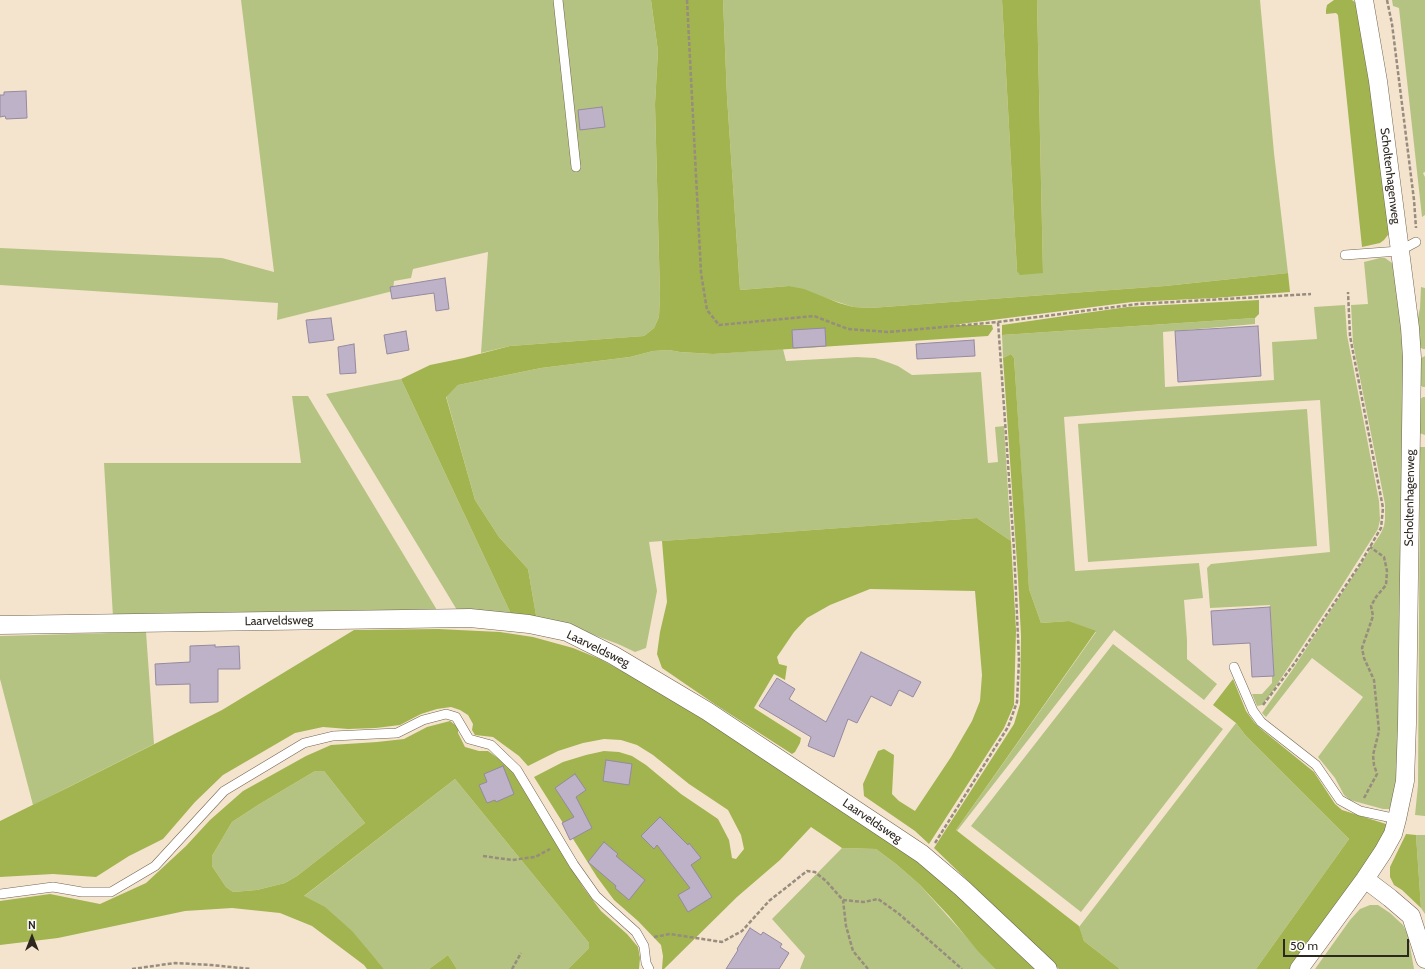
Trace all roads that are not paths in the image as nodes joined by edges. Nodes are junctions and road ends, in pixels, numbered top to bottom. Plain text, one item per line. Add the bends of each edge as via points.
1 (558, 0) edge
2 (1364, 0) edge
3 (576, 168) dead end
4 (1416, 242) dead end
5 (1399, 251) junction
6 (1345, 255) dead end
7 (0, 625) edge
8 (1234, 667) dead end
9 (1397, 819) junction
10 (1365, 879) junction
11 (0, 894) edge
12 (1425, 959) edge
13 (649, 969) edge
14 (1048, 969) edge
15 (1299, 969) edge

1 - 3 lane
2 - 5 street, Scholtenhagenweg via 1378,81
4 - 5 lane
5 - 6 lane
5 - 9 street, Scholtenhagenweg via 1412,358 1407,724 1405,781
7 - 14 street, Laarveldsweg via 470,618 529,624 567,632 613,655 706,711 926,857
8 - 9 lane via 1243,691 1261,722 1316,765 1340,800 1360,811
9 - 10 street, Scholtenhagenweg via 1383,852
10 - 12 street via 1411,916
10 - 15 street, Scholtenhagenweg
11 - 13 lane via 53,887 82,892 111,892 155,866 224,791 304,743 334,736 398,733 423,720 446,714 456,717 468,739 491,745 517,770 574,865 596,896 636,932 644,946

